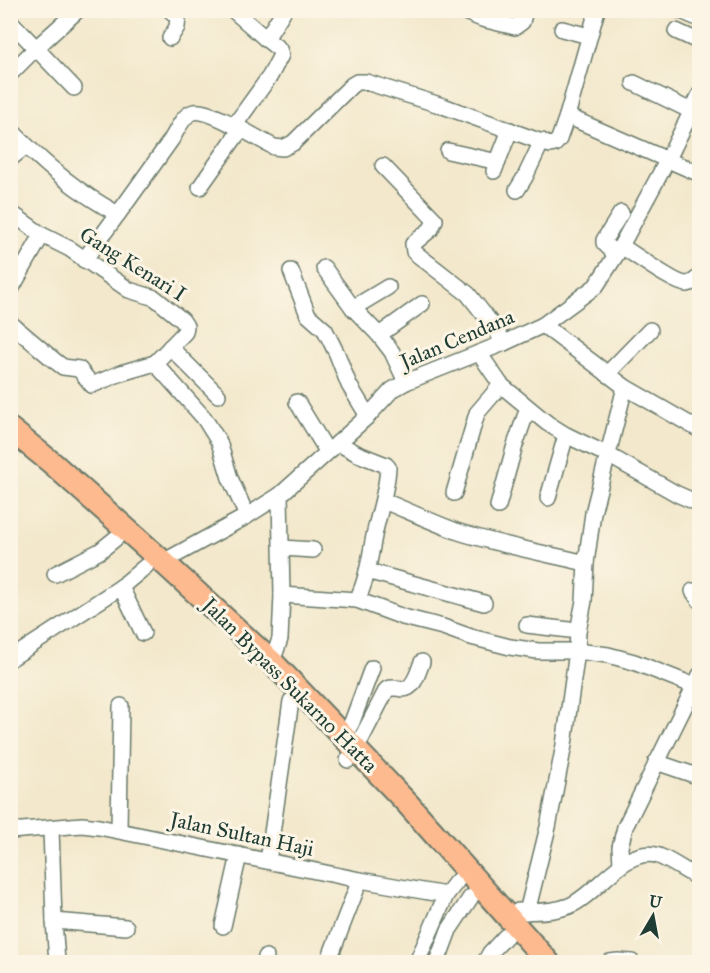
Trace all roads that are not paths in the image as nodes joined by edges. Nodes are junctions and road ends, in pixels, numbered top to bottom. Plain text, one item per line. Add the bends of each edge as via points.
1 (78, 10) edge
2 (170, 10) edge
3 (233, 10) edge
4 (284, 10) edge
5 (460, 10) edge
6 (525, 10) edge
7 (597, 10) edge
8 (679, 10) edge
9 (699, 19) edge
10 (10, 21) edge
11 (562, 29) dead end
12 (676, 31) dead end
13 (590, 36) junction
14 (170, 38) dead end
15 (266, 39) junction
16 (699, 42) edge
17 (36, 48) junction
18 (10, 74) edge
19 (634, 83) dead end
20 (74, 88) dead end
21 (699, 94) edge
22 (691, 111) junction
23 (567, 117) junction
24 (238, 128) junction
25 (10, 129) edge
26 (510, 130) junction
27 (542, 141) junction
28 (26, 146) junction
29 (448, 151) dead end
30 (10, 159) edge
31 (667, 161) junction
32 (383, 166) dead end
33 (699, 174) edge
34 (200, 187) dead end
35 (517, 190) dead end
36 (10, 212) edge
37 (621, 213) dead end
38 (118, 214) junction
39 (42, 235) junction
40 (619, 250) junction
41 (84, 260) junction
42 (324, 268) dead end
43 (291, 272) dead end
44 (699, 276) edge
45 (388, 287) dead end
46 (10, 291) edge
47 (422, 304) dead end
48 (353, 308) junction
49 (10, 323) edge
50 (543, 325) junction
51 (650, 330) dead end
52 (380, 335) junction
53 (504, 344) junction
54 (170, 347) junction
55 (479, 352) junction
56 (155, 363) junction
57 (607, 374) junction
58 (406, 382) junction
59 (501, 385) junction
60 (625, 387) junction
61 (218, 395) dead end
62 (297, 402) dead end
63 (528, 408) junction
64 (368, 416) junction
65 (10, 429) edge
66 (698, 429) edge
67 (566, 435) junction
68 (10, 446) edge
69 (333, 447) junction
70 (608, 454) junction
71 (454, 493) dead end
72 (280, 495) junction
73 (548, 498) dead end
74 (384, 501) junction
75 (699, 504) edge
76 (498, 506) dead end
77 (247, 516) junction
78 (116, 538) junction
79 (282, 548) junction
80 (313, 550) dead end
81 (586, 563) junction
82 (154, 564) junction
83 (367, 571) junction
84 (55, 574) dead end
85 (121, 587) junction
86 (282, 595) junction
87 (357, 600) junction
88 (484, 603) dead end
89 (527, 625) dead end
90 (578, 631) junction
91 (143, 633) dead end
92 (577, 651) junction
93 (10, 659) edge
94 (272, 662) junction
95 (422, 663) dead end
96 (372, 668) dead end
97 (695, 690) edge
98 (291, 701) junction
99 (120, 706) dead end
100 (349, 748) junction
101 (656, 762) junction
102 (699, 777) edge
103 (51, 828) junction
104 (119, 830) junction
105 (10, 831) edge
106 (239, 855) junction
107 (268, 861) junction
108 (621, 864) junction
109 (699, 879) edge
110 (360, 880) junction
111 (458, 891) junction
112 (498, 905) junction
113 (527, 912) junction
114 (54, 921) junction
115 (223, 926) dead end
116 (126, 927) dead end
117 (506, 936) junction
118 (57, 963) edge
119 (328, 963) edge
120 (417, 963) edge
121 (437, 963) edge
122 (485, 963) edge
123 (530, 963) edge
124 (548, 963) edge
125 (610, 963) edge
126 (632, 963) edge

1 - 17 street
2 - 14 street via 178,17
3 - 15 street
4 - 15 street
5 - 6 street via 512,27 522,22
7 - 13 street
8 - 9 street
10 - 17 street
11 - 13 street
12 - 16 street
13 - 23 street
15 - 24 street via 281,55
17 - 18 street
17 - 20 street
19 - 22 street
21 - 22 street, Jalan Cendana
22 - 31 street, Jalan Cendana
23 - 27 street via 556,143
23 - 31 street
24 - 26 street via 274,147 288,147 352,85 362,81
24 - 34 street
24 - 38 street via 208,113 188,115
25 - 28 street
26 - 27 street
26 - 29 street via 496,167
27 - 35 street
28 - 30 street
28 - 38 street via 59,176
31 - 33 street
31 - 40 street, Jalan Cendana
32 - 53 street via 435,220 431,229 413,244 414,252 468,294
36 - 39 street, Gang Kenari I
37 - 40 street via 604,240 610,249
38 - 41 street
39 - 41 street, Gang Kenari I
39 - 46 street
40 - 44 street via 684,284
40 - 50 street, Jalan Cendana via 596,286
41 - 54 street, Gang Kenari I via 129,290 155,297 182,320 185,332
42 - 48 street
43 - 64 street via 308,315 325,330 349,385
45 - 48 street
47 - 52 street
48 - 52 street
49 - 56 street via 63,367 79,369 92,385
50 - 53 street, Jalan Cendana
50 - 57 street
51 - 57 street
52 - 58 street
53 - 55 street, Jalan Cendana
54 - 56 street, Gang Kenari I
54 - 61 street
55 - 58 street, Jalan Cendana
55 - 59 street
56 - 77 street via 204,418 219,442
57 - 60 street
58 - 64 street, Jalan Cendana via 392,390
59 - 63 street
59 - 71 street via 477,413
60 - 66 street
60 - 70 street
62 - 69 street
63 - 67 street
63 - 76 street
64 - 69 street, Jalan Cendana
65 - 82 highway, Jalan Bypass Sukarno Hatta via 52,464
67 - 70 street
67 - 73 street
68 - 78 highway, Jalan Bypass Sukarno Hatta
69 - 72 street, Jalan Cendana
69 - 74 street via 387,465
70 - 75 street
70 - 81 street via 593,513
72 - 77 street, Jalan Cendana
72 - 79 street
74 - 81 street via 457,531
74 - 83 street
77 - 82 street, Jalan Cendana
78 - 82 highway, Jalan Bypass Sukarno Hatta
78 - 84 street via 94,555
79 - 80 street
79 - 86 street
81 - 90 street
82 - 85 street, Jalan Cendana
82 - 94 highway, Jalan Bypass Sukarno Hatta
82 - 98 highway, Jalan Bypass Sukarno Hatta
83 - 87 street
83 - 88 street
85 - 91 street
85 - 93 street, Jalan Cendana
86 - 87 street
86 - 94 street via 280,639
87 - 92 street via 471,637 538,651
89 - 90 street
90 - 92 street
92 - 97 street via 634,662
92 - 113 street via 564,745
94 - 100 highway, Jalan Bypass Sukarno Hatta
95 - 100 street via 410,687 387,689
96 - 100 street via 352,722
97 - 101 street
98 - 100 highway, Jalan Bypass Sukarno Hatta
98 - 107 street
99 - 104 street
100 - 111 highway, Jalan Bypass Sukarno Hatta
100 - 112 highway, Jalan Bypass Sukarno Hatta via 407,803
101 - 102 street
101 - 108 street via 622,836
103 - 104 street, Jalan Sultan Haji via 82,825
103 - 105 street, Jalan Sultan Haji
103 - 114 street
104 - 106 street, Jalan Sultan Haji
106 - 107 street, Jalan Sultan Haji
106 - 115 street
107 - 110 street, Jalan Sultan Haji
108 - 109 street via 633,857 658,856
108 - 113 street via 580,901 555,910
110 - 111 street, Jalan Sultan Haji
110 - 119 street
111 - 117 highway, Jalan Bypass Sukarno Hatta
111 - 120 street
111 - 121 street
112 - 113 street
112 - 124 highway, Jalan Bypass Sukarno Hatta
114 - 116 street
114 - 118 street
117 - 122 street
117 - 123 highway, Jalan Bypass Sukarno Hatta
125 - 126 street

